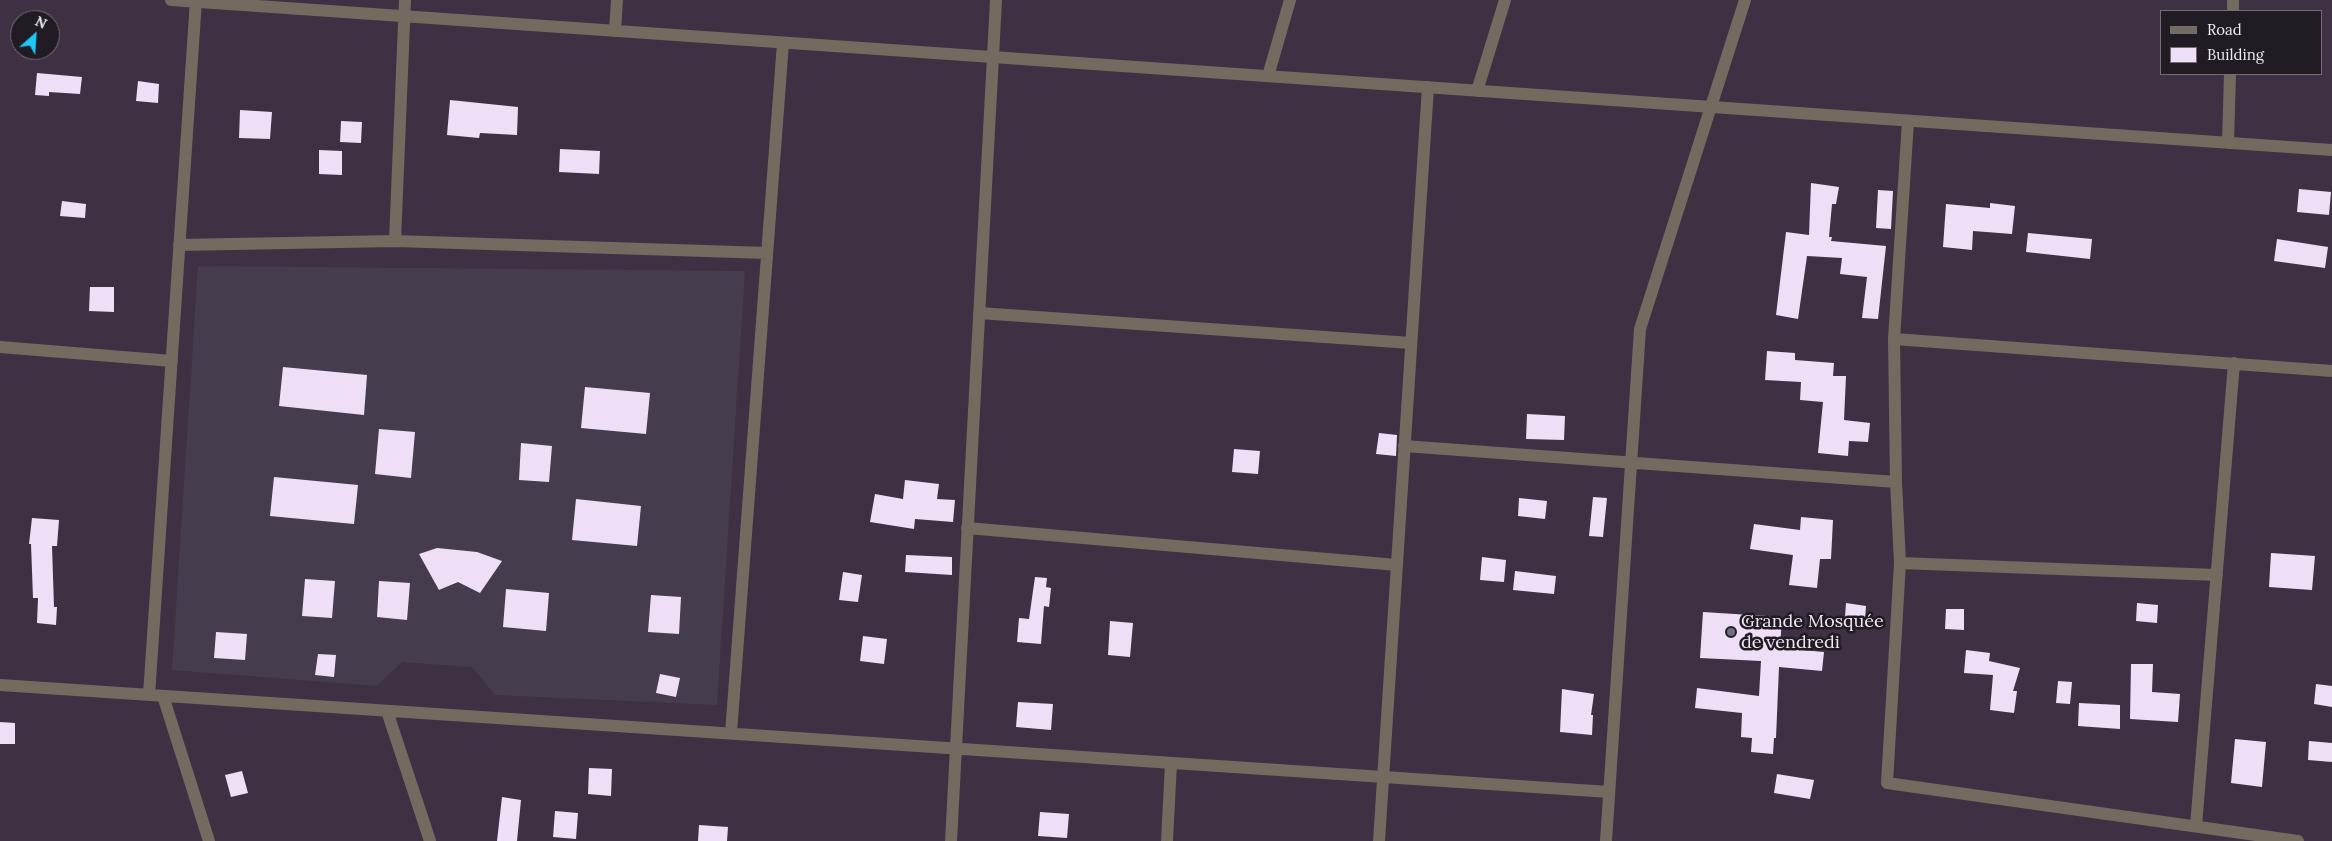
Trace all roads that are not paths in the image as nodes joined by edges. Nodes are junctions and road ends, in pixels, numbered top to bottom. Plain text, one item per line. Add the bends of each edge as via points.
1 (171, 0) edge
2 (405, 0) edge
3 (617, 0) edge
4 (996, 0) edge
5 (1290, 0) edge
6 (1506, 0) edge
7 (1745, 0) edge
8 (196, 1) edge
9 (404, 16) junction
10 (616, 31) junction
11 (783, 43) junction
12 (992, 57) junction
13 (2230, 75) edge
14 (1268, 76) junction
15 (1428, 87) junction
16 (1477, 91) junction
17 (1713, 107) junction
18 (1908, 121) junction
19 (2228, 143) junction
20 (2332, 150) edge
21 (395, 241) junction
22 (180, 244) junction
23 (767, 253) junction
24 (979, 312) junction
25 (1894, 339) junction
26 (1411, 344) junction
27 (0, 348) edge
28 (172, 361) junction
29 (2234, 363) junction
30 (2332, 371) edge
31 (1404, 446) junction
32 (1632, 461) junction
33 (1896, 482) junction
34 (968, 528) junction
35 (1900, 562) junction
36 (1397, 565) junction
37 (2217, 575) junction
38 (0, 685) edge
39 (149, 695) junction
40 (163, 696) junction
41 (387, 711) junction
42 (731, 733) junction
43 (956, 748) junction
44 (1171, 762) junction
45 (1383, 777) junction
46 (1609, 792) junction
47 (2196, 826) junction
48 (208, 841) edge
49 (430, 841) edge
50 (951, 841) edge
51 (1167, 841) edge
52 (1379, 841) edge
53 (1606, 841) edge
54 (2298, 841) edge

1 - 8 street
2 - 9 street
3 - 10 street
4 - 12 street
5 - 14 street
6 - 16 street
7 - 17 street
8 - 9 street
8 - 22 street
9 - 10 street
9 - 21 street
10 - 11 street
11 - 12 street
11 - 23 street
12 - 14 street
12 - 24 street
13 - 19 street
14 - 15 street
15 - 16 street
15 - 26 street
16 - 17 street
17 - 18 street
17 - 32 street via 1640,329
18 - 19 street
18 - 25 street
19 - 20 street
21 - 22 street
21 - 23 street
22 - 28 street
23 - 42 street
24 - 26 street
24 - 34 street
25 - 29 street
25 - 33 street
26 - 31 street
27 - 28 street
28 - 39 street
29 - 30 street
29 - 37 street
31 - 32 street
31 - 36 street
32 - 33 street
32 - 46 street
33 - 35 street
34 - 36 street
34 - 43 street
35 - 37 street
35 - 47 street via 1887,783
36 - 45 street
37 - 47 street
38 - 39 street
39 - 40 street
40 - 41 street
40 - 48 street
41 - 42 street
41 - 49 street
42 - 43 street
43 - 44 street
43 - 50 street
44 - 45 street
44 - 51 street
45 - 46 street
45 - 52 street
46 - 53 street
47 - 54 street

